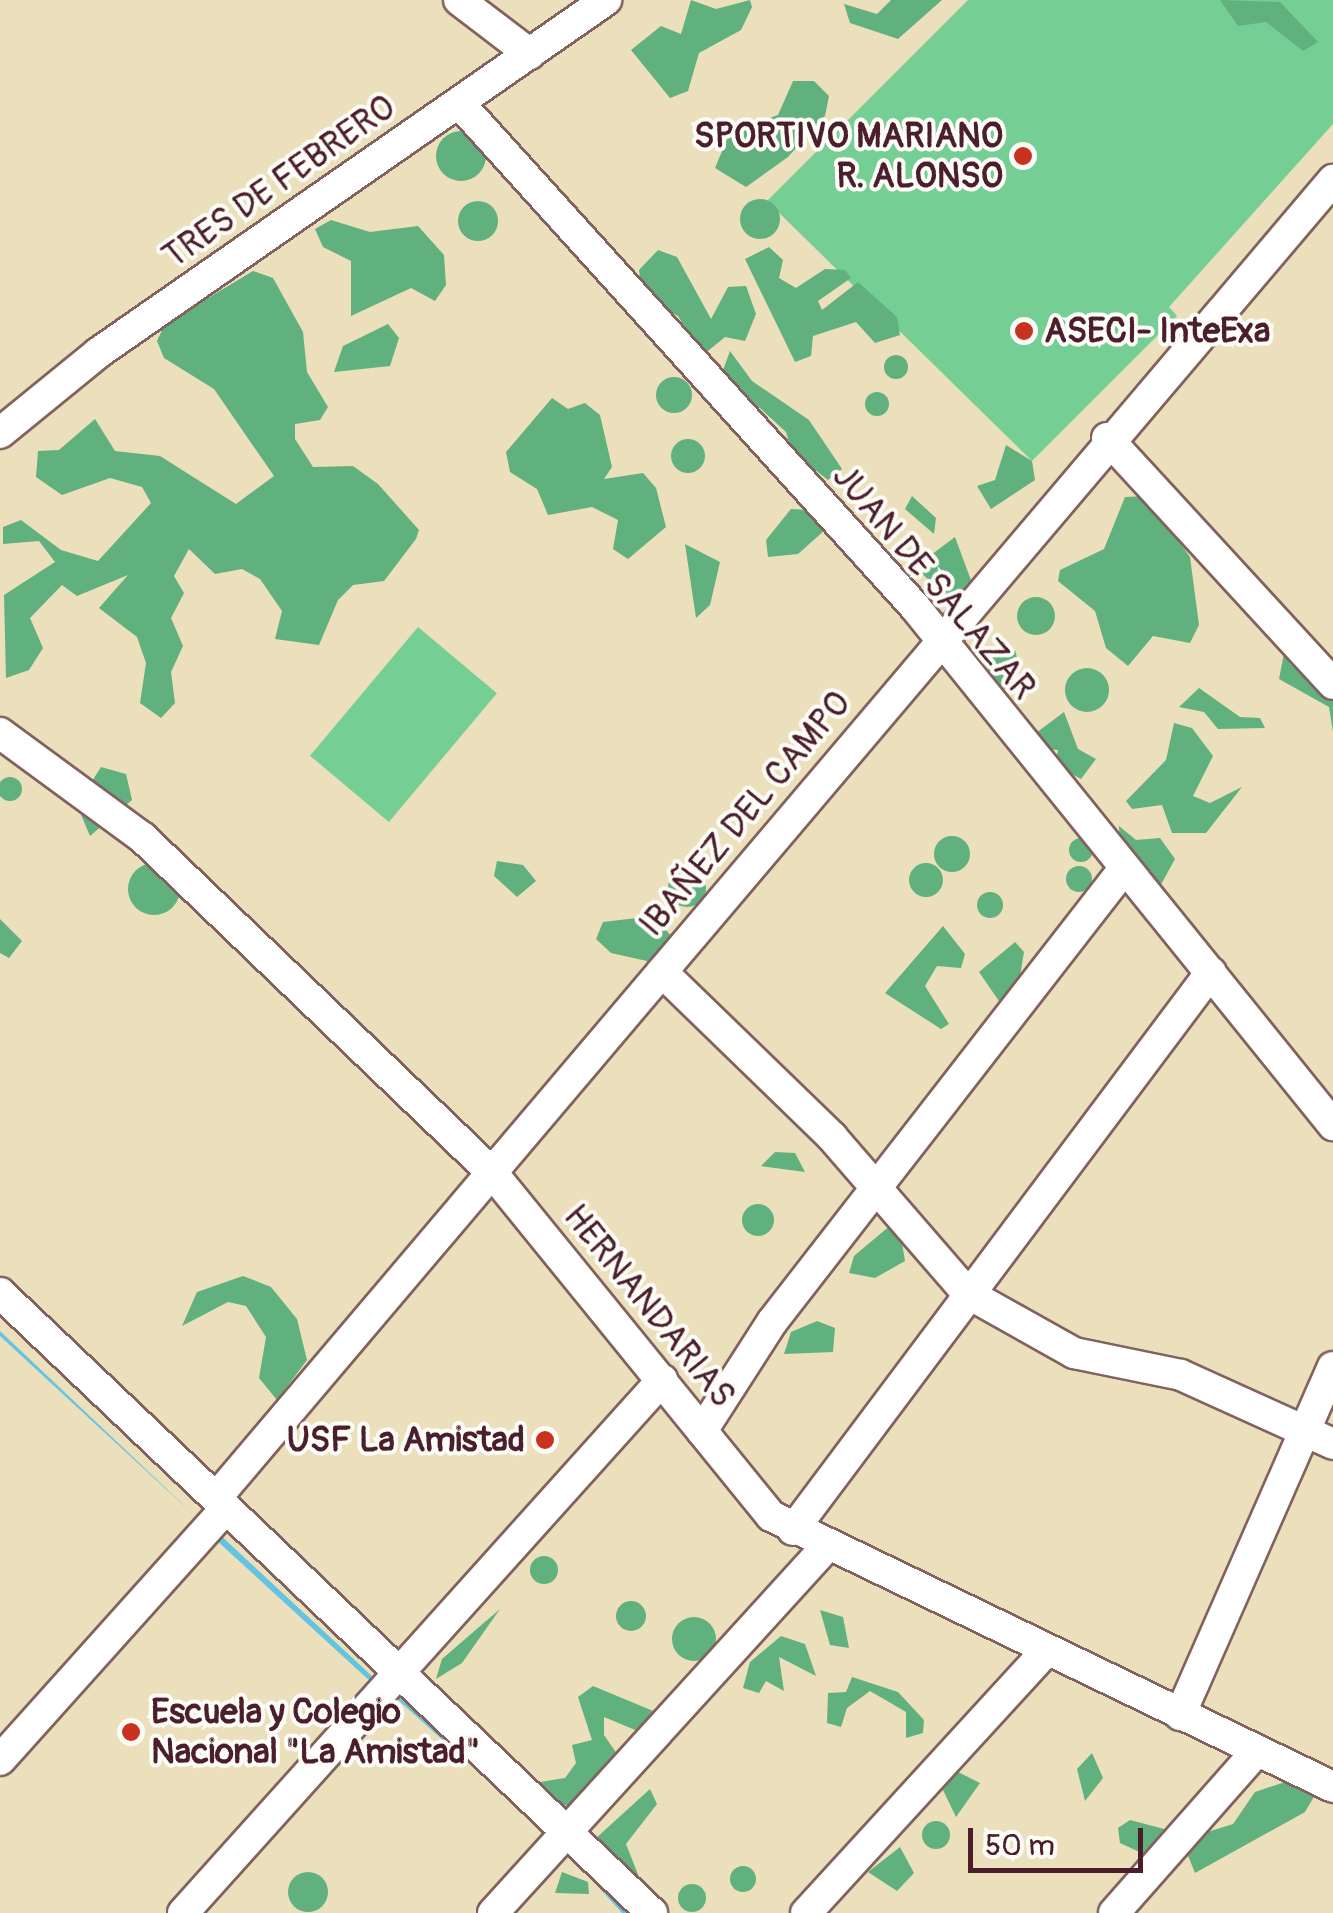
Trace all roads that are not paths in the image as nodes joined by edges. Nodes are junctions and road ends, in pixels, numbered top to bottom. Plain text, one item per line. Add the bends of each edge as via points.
1 (458, 0) edge
2 (606, 0) edge
3 (530, 54) junction
4 (460, 103) junction
5 (1333, 180) edge
6 (0, 433) edge
7 (1106, 438) junction
8 (937, 642) junction
9 (1333, 684) edge
10 (0, 733) edge
11 (1122, 870) junction
12 (662, 972) junction
13 (1211, 972) junction
14 (1333, 1125) edge
15 (494, 1176) junction
16 (876, 1188) junction
17 (0, 1293) edge
18 (967, 1294) junction
19 (1333, 1367) edge
20 (662, 1380) junction
21 (702, 1431) junction
22 (1322, 1439) edge
23 (221, 1503) junction
24 (793, 1530) junction
25 (826, 1547) junction
26 (1044, 1653) junction
27 (396, 1674) junction
28 (1180, 1715) junction
29 (1256, 1752) junction
30 (0, 1760) edge
31 (1333, 1787) edge
32 (566, 1832) junction
33 (182, 1913) edge
34 (493, 1913) edge
35 (652, 1913) edge
36 (806, 1913) edge
37 (1114, 1913) edge

1 - 3 street
2 - 3 street, TRES DE FEBRERO
3 - 4 street, TRES DE FEBRERO
4 - 6 street, TRES DE FEBRERO via 98,353
4 - 8 street, JUAN DE SALAZAR
5 - 7 street, IBAÑEZ DEL CAMPO
7 - 8 street, IBAÑEZ DEL CAMPO
7 - 9 street
8 - 11 street, JUAN DE SALAZAR
8 - 12 street, IBAÑEZ DEL CAMPO
10 - 15 street, HERNANDARIAS via 143,838
11 - 13 street, JUAN DE SALAZAR
11 - 16 street
12 - 15 street, IBAÑEZ DEL CAMPO
12 - 16 street
13 - 14 street, JUAN DE SALAZAR
13 - 18 street
15 - 20 street, HERNANDARIAS
15 - 23 street, IBAÑEZ DEL CAMPO
16 - 18 street
16 - 21 street
17 - 23 street
18 - 22 street via 1074,1353 1181,1376
18 - 24 street
19 - 22 street
20 - 21 street, HERNANDARIAS
20 - 27 street
21 - 24 street, HERNANDARIAS
22 - 28 street
23 - 27 street
23 - 30 street, IBAÑEZ DEL CAMPO
24 - 25 street, HERNANDARIAS
25 - 26 street, HERNANDARIAS
25 - 32 street
26 - 28 street, HERNANDARIAS
26 - 36 street
27 - 32 street
27 - 33 street
28 - 29 street, HERNANDARIAS
29 - 31 street, HERNANDARIAS
29 - 37 street
32 - 34 street
32 - 35 street

